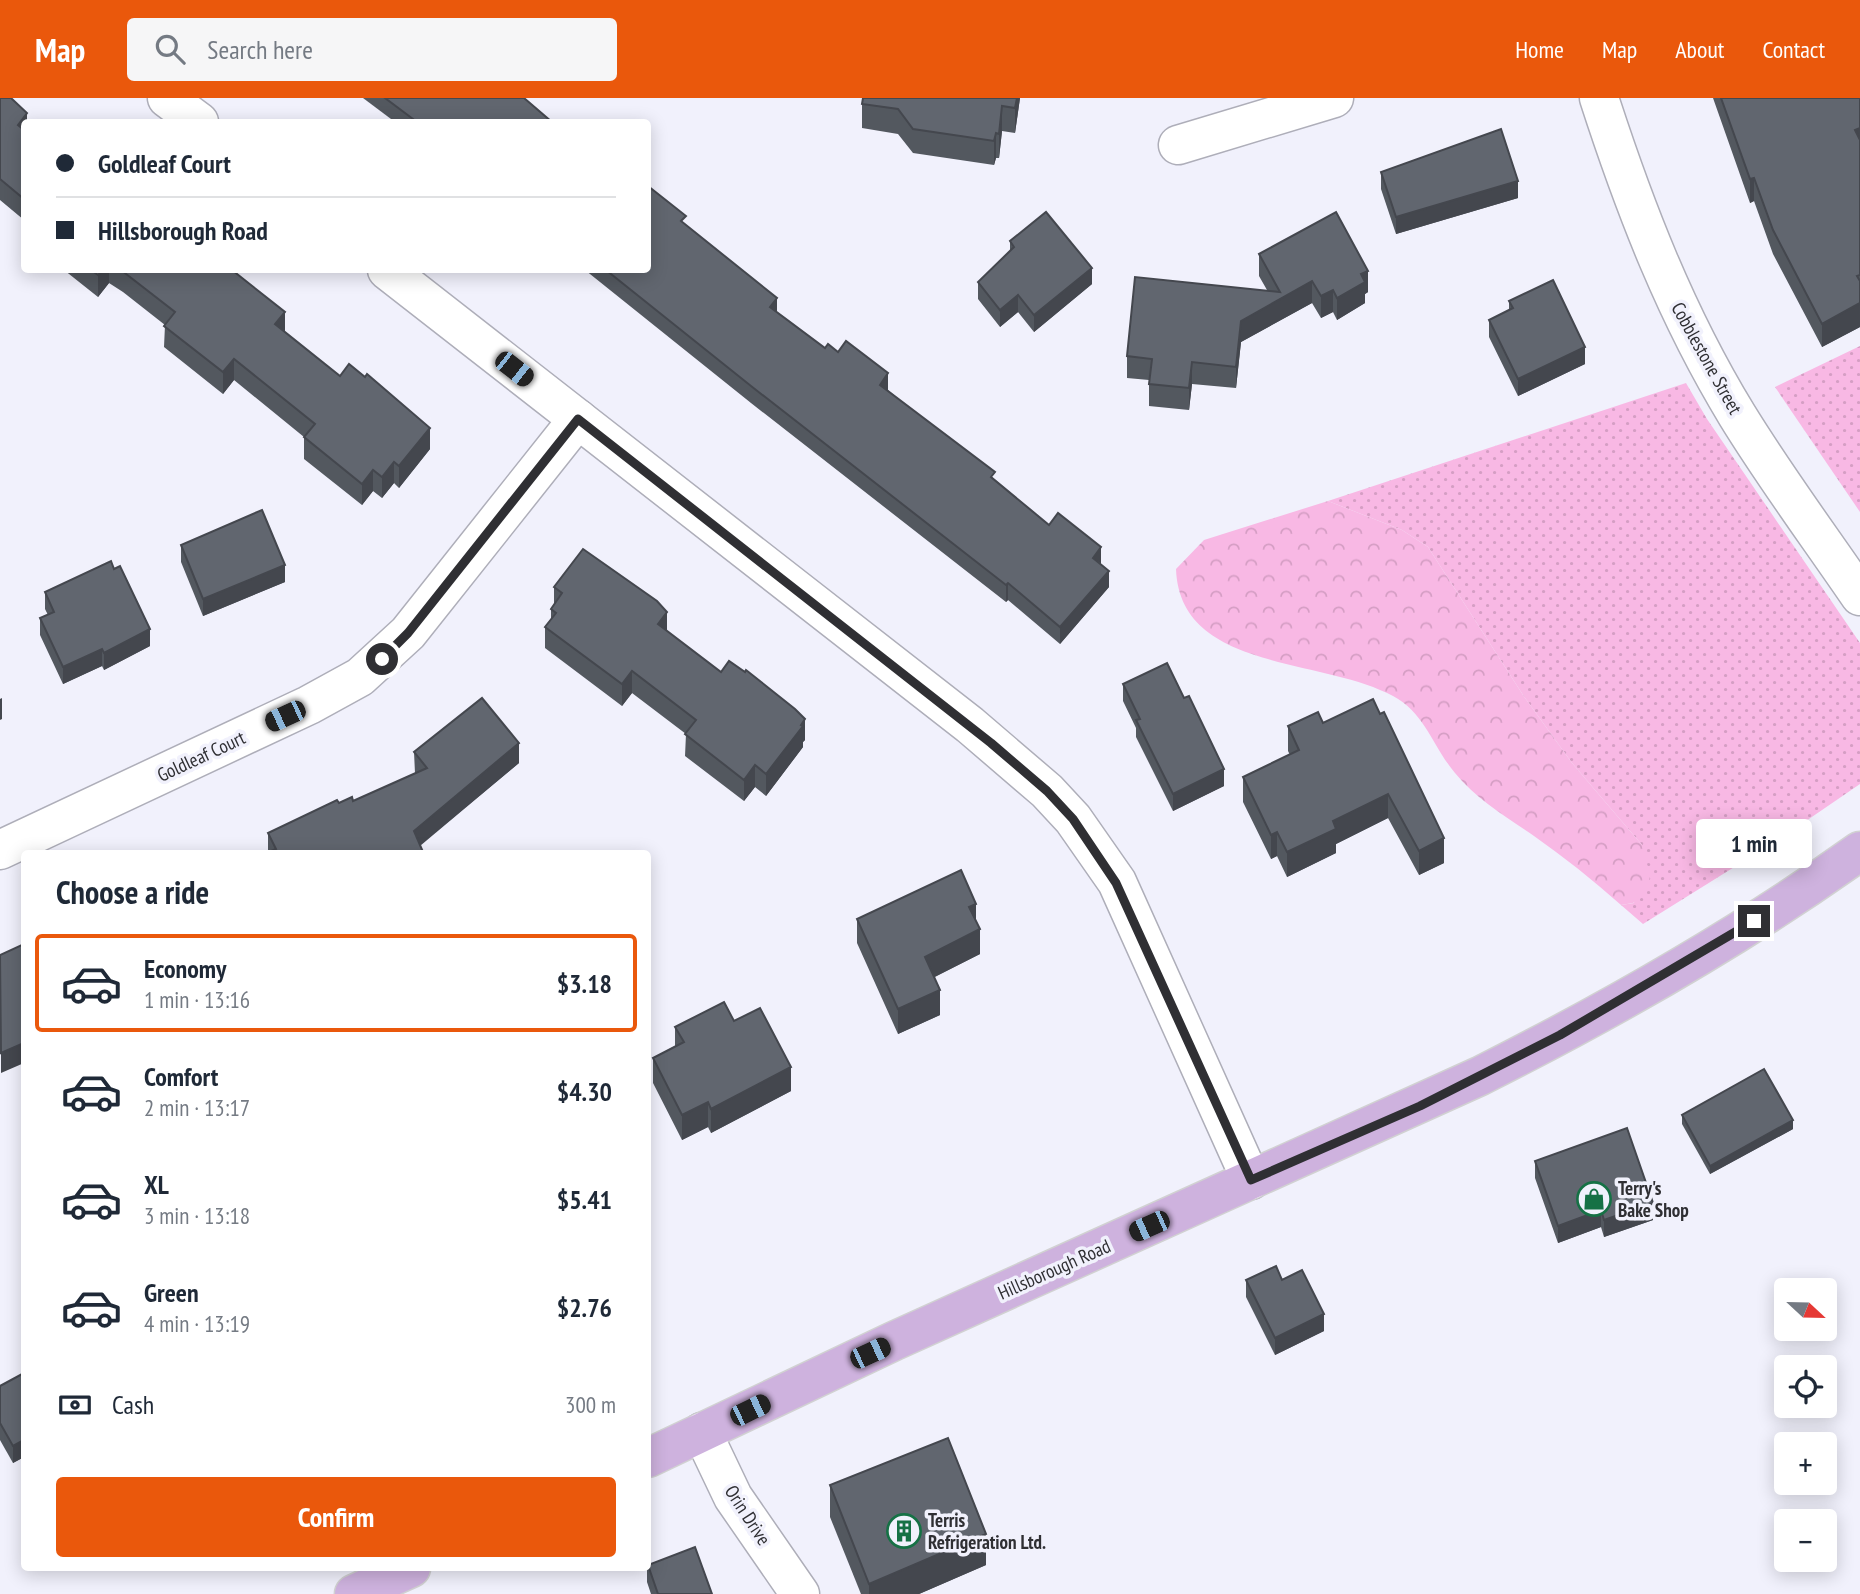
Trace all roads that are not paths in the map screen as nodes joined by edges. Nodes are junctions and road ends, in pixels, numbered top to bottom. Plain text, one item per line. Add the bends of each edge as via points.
1 (167, 98) edge
2 (1334, 98) edge
3 (1599, 98) edge
4 (195, 119) edge
5 (1178, 145) dead end
6 (391, 273) edge
7 (578, 419) junction
8 (1860, 596) edge
9 (0, 850) edge
10 (1860, 850) edge
11 (1251, 1180) junction
12 (702, 1432) junction
13 (651, 1457) edge
14 (405, 1571) edge
15 (360, 1593) edge
16 (800, 1594) edge

1 - 4 street
2 - 5 street
3 - 8 street, Cobblestone Street via 1649,244 1703,354 1738,416
6 - 7 street
7 - 9 street, Goldleaf Court via 408,633 360,677
7 - 11 street via 1002,751 1073,819 1116,883
10 - 11 main road, Hillsborough Road via 1695,958 1560,1035 1420,1106
11 - 12 main road, Hillsborough Road
12 - 13 main road, Hillsborough Road
12 - 16 street, Orin Drive via 733,1497
14 - 15 main road

